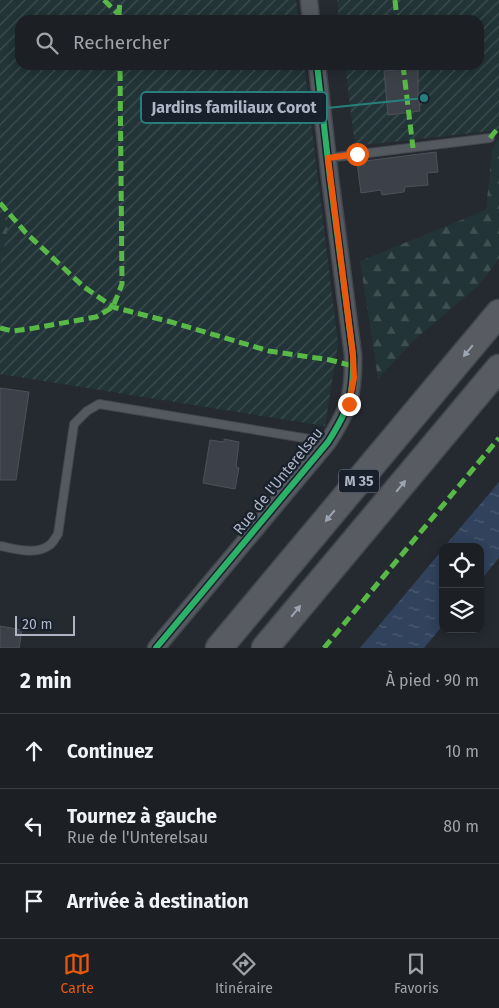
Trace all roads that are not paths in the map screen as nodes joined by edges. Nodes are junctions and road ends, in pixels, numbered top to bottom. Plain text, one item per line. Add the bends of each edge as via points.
1 (309, 0) edge
2 (310, 15) edge
3 (318, 70) edge
4 (490, 138) dead end
5 (328, 158) junction
6 (499, 313) edge
7 (499, 368) edge
8 (328, 442) junction
9 (0, 546) edge
10 (156, 648) edge
11 (219, 648) edge
12 (265, 648) edge

1 - 2 street
3 - 5 street, Rue de l'Unterelsau
4 - 5 lane
5 - 8 street, Rue de l'Unterelsau via 354,378 349,404
6 -> 11 highway, M 35
12 -> 7 highway, M 35
8 - 9 lane via 99,404 86,410 74,424 58,534 51,544 40,549 24,551
8 - 10 street, Rue de l'Unterelsau

